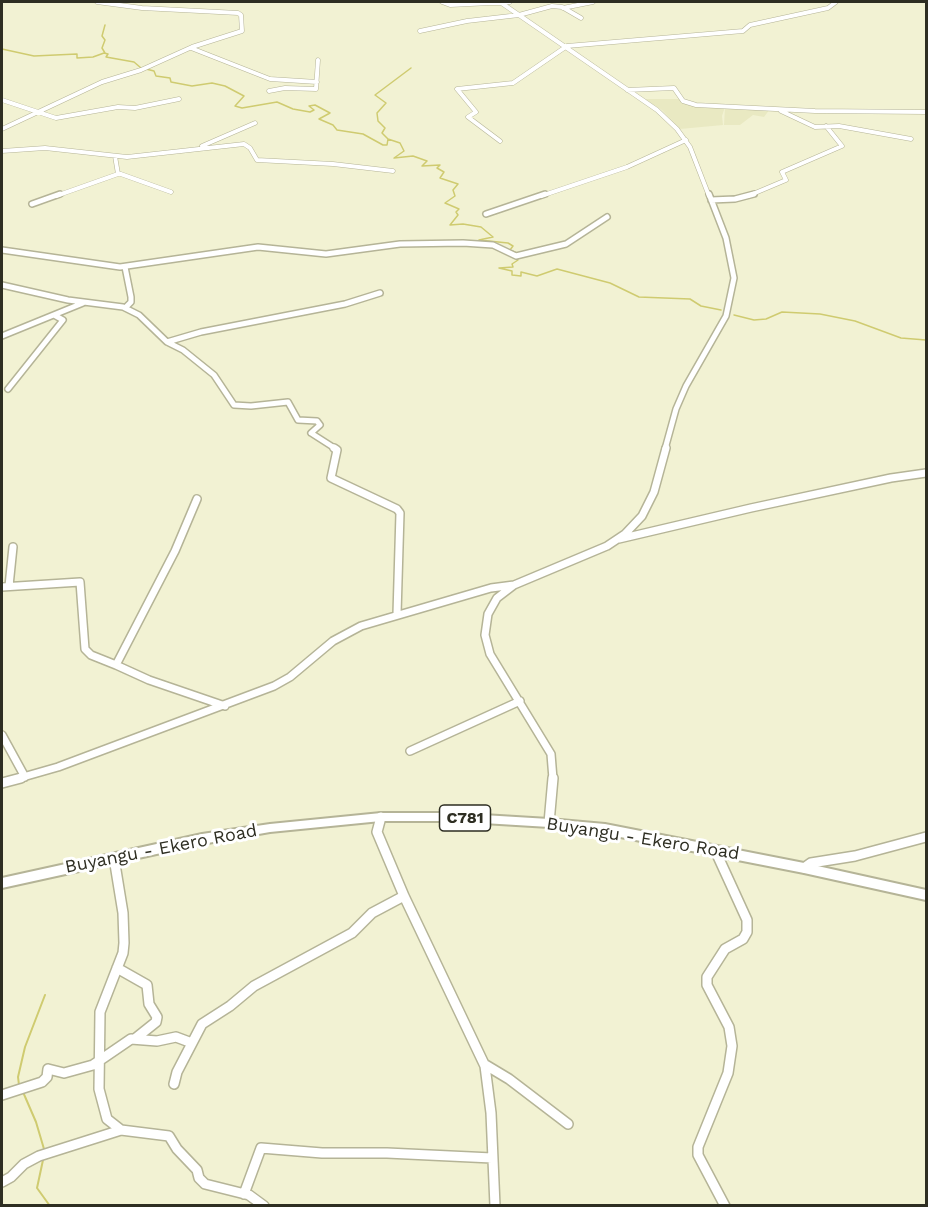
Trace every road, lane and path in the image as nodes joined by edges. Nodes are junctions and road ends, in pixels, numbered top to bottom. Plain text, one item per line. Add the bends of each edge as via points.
1 (97, 2) edge
2 (442, 2) edge
3 (505, 2) edge
4 (593, 2) edge
5 (836, 2) edge
6 (563, 8) junction
7 (519, 15) junction
8 (581, 18) dead end
9 (420, 31) dead end
10 (565, 47) junction
11 (191, 48) junction
12 (318, 60) dead end
13 (317, 82) junction
14 (627, 90) junction
15 (269, 92) dead end
16 (179, 99) dead end
17 (2, 100) edge
18 (779, 109) junction
19 (38, 111) junction
20 (927, 112) edge
21 (255, 123) dead end
22 (826, 126) junction
23 (2, 129) edge
24 (911, 139) dead end
25 (686, 140) junction
26 (500, 141) dead end
27 (194, 149) junction
28 (2, 151) edge
29 (115, 156) junction
30 (393, 171) dead end
31 (118, 173) junction
32 (171, 192) dead end
33 (711, 200) junction
34 (32, 204) dead end
35 (486, 214) dead end
36 (607, 217) dead end
37 (2, 250) edge
38 (125, 267) junction
39 (2, 285) edge
40 (380, 293) dead end
41 (85, 303) junction
42 (125, 308) junction
43 (54, 315) junction
44 (2, 336) edge
45 (167, 342) junction
46 (8, 389) dead end
47 (927, 473) edge
48 (197, 500) dead end
49 (619, 539) junction
50 (13, 547) dead end
51 (514, 585) junction
52 (5, 587) edge
53 (397, 614) junction
54 (116, 665) junction
55 (520, 701) junction
56 (225, 706) junction
57 (2, 735) edge
58 (410, 751) dead end
59 (25, 777) junction
60 (2, 783) edge
61 (381, 817) junction
62 (549, 823) junction
63 (927, 837) edge
64 (715, 850) junction
65 (114, 858) junction
66 (804, 868) junction
67 (2, 883) edge
68 (404, 896) junction
69 (927, 896) edge
70 (117, 968) junction
71 (136, 1038) junction
72 (192, 1042) junction
73 (99, 1062) junction
74 (484, 1064) junction
75 (174, 1084) dead end
76 (2, 1095) edge
77 (568, 1124) dead end
78 (121, 1130) junction
79 (492, 1158) junction
80 (2, 1182) edge
81 (244, 1194) junction
82 (264, 1206) edge
83 (495, 1206) edge
84 (725, 1206) edge

1 - 11 street via 241,15 242,31
2 - 3 street
3 - 7 street
4 - 6 street
5 - 10 street via 828,8 750,25 746,30
6 - 7 street via 552,6
6 - 8 street
7 - 9 street
7 - 10 street
10 - 14 street
10 - 26 street via 513,83 457,89 476,112 468,117
11 - 13 street via 270,79
11 - 19 street
12 - 13 street
13 - 15 street via 317,89
14 - 18 street via 674,88 690,104
14 - 25 street via 663,115
16 - 19 street via 60,118
17 - 19 street
18 - 20 street
18 - 22 street via 808,124
19 - 23 street
21 - 27 street
22 - 24 street
22 - 33 street via 842,146 782,172 786,180 755,194
25 - 33 street
25 - 35 street via 627,168
27 - 29 street
27 - 30 street via 244,144 257,160
28 - 29 street via 45,148
29 - 31 street
31 - 32 street
31 - 34 street
33 - 49 street via 734,270 730,303 676,409 648,507
36 - 38 street via 566,244 520,255 508,254 493,245 462,243 415,243 326,254 258,247
37 - 38 street
38 - 42 street via 131,302
39 - 41 street
40 - 45 street
41 - 42 street
41 - 43 street
42 - 45 street via 139,315
43 - 44 street
43 - 46 street via 63,320
45 - 53 street via 214,375 234,405 288,402 298,420 317,421 320,425 311,433 337,450 331,478 397,509 401,527
47 - 49 street
48 - 54 street
49 - 51 street
50 - 52 street
51 - 53 street
51 - 55 street via 491,608 485,635 492,659
52 - 54 street via 80,582 85,649
53 - 56 street via 354,629 283,681
54 - 56 street
55 - 58 street
55 - 62 street via 545,740 553,761
56 - 59 street
57 - 59 street
59 - 60 street
61 - 62 main road, Buyangu - Ekero Road / C781
61 - 65 main road, Buyangu - Ekero Road / C781 via 270,828
61 - 68 street via 377,832
62 - 64 main road, Buyangu - Ekero Road / C781 via 617,831
63 - 66 street via 811,863
64 - 66 main road, Buyangu - Ekero Road / C781
64 - 84 street via 747,920 743,939 724,950 707,977 707,985 729,1027 732,1046 728,1073 698,1155
65 - 67 main road, Buyangu - Ekero Road / C781
65 - 70 street via 123,913 123,953
66 - 69 main road, Buyangu - Ekero Road / C781
68 - 72 street via 372,913 352,933 254,986 202,1024
68 - 74 street
70 - 71 street via 147,985 149,1004 157,1017
70 - 73 street via 100,1012
71 - 72 street via 156,1041 176,1037
71 - 73 street
72 - 75 street
73 - 76 street via 70,1072 48,1069 42,1082
73 - 78 street via 101,1100 108,1121
74 - 77 street via 509,1078
74 - 79 street
78 - 80 street via 39,1156
78 - 81 street via 169,1136 205,1184
79 - 81 street via 261,1148
79 - 83 street
81 - 82 street

